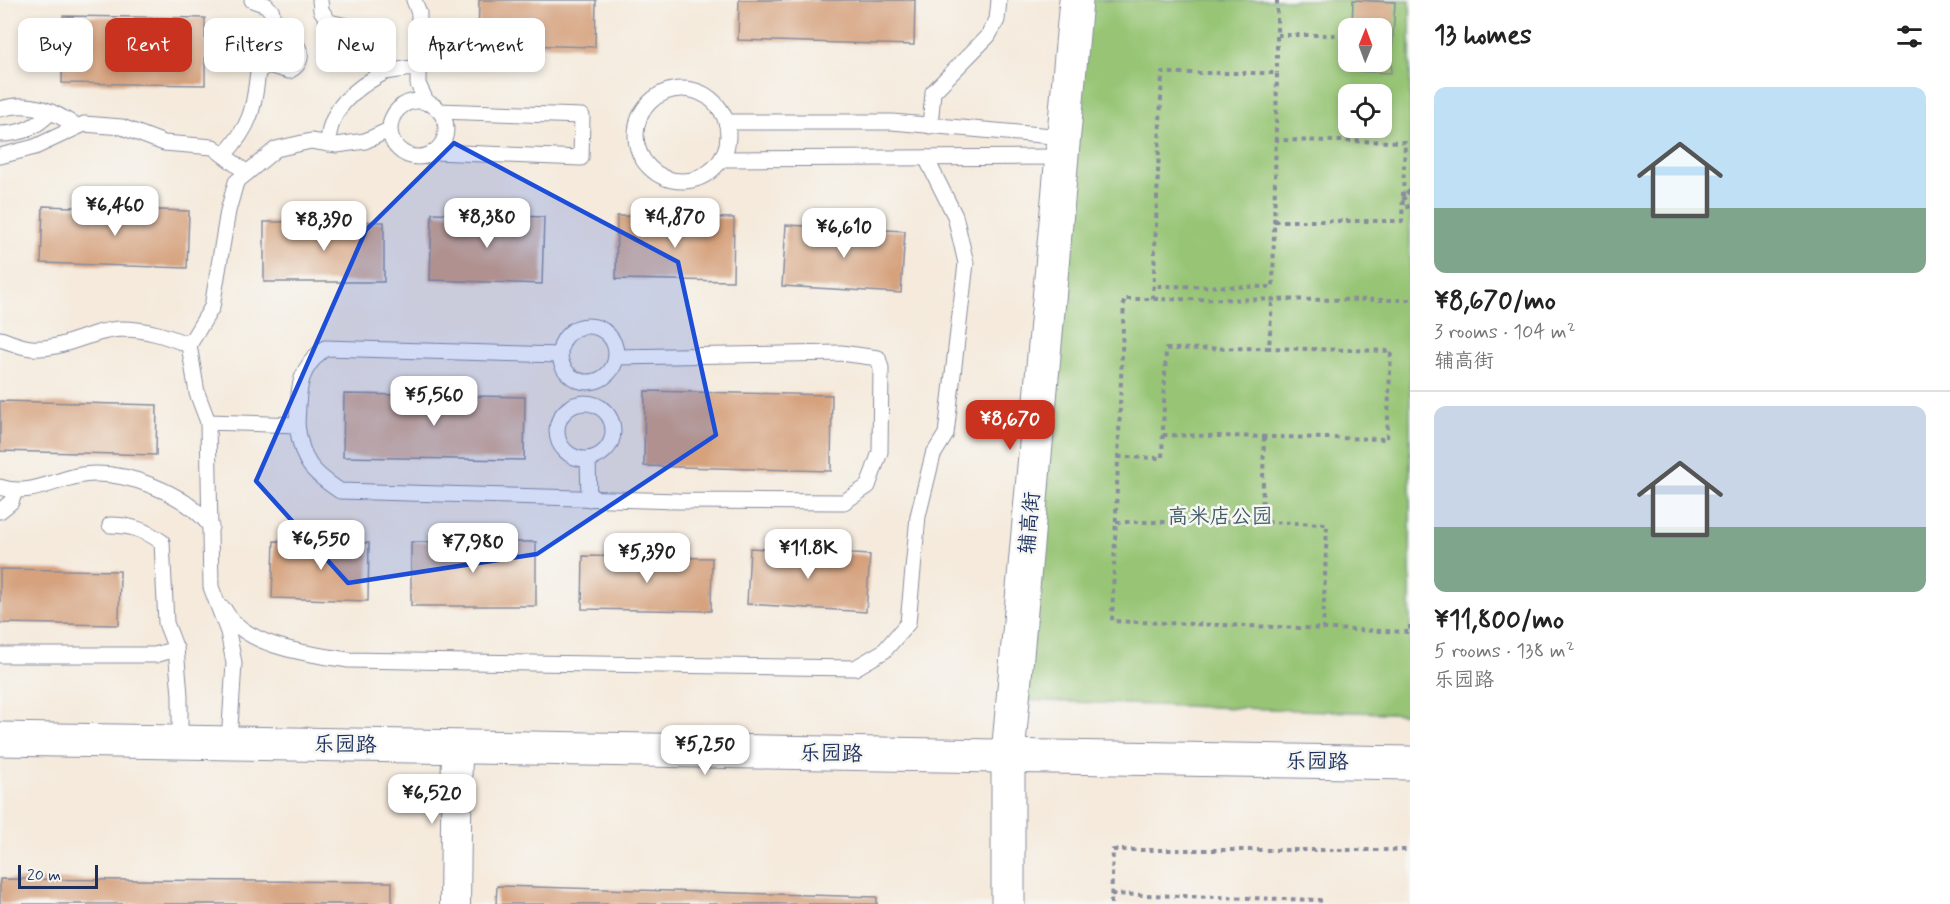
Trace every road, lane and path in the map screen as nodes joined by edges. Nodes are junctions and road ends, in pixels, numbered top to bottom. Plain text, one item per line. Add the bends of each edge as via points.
1 (252, 0) edge
2 (320, 0) edge
3 (414, 0) edge
4 (999, 0) edge
5 (1076, 0) edge
6 (1277, 0) edge
7 (326, 18) edge
8 (418, 18) edge
9 (1277, 35) junction
10 (1338, 35) edge
11 (385, 72) edge
12 (419, 72) edge
13 (1277, 73) junction
14 (433, 107) junction
15 (0, 109) edge
16 (51, 112) junction
17 (726, 122) junction
18 (930, 126) junction
19 (77, 127) junction
20 (389, 130) junction
21 (0, 134) edge
22 (1275, 140) junction
23 (328, 144) junction
24 (1063, 147) junction
25 (435, 152) junction
26 (224, 155) junction
27 (0, 156) edge
28 (926, 158) junction
29 (722, 159) junction
30 (247, 173) junction
31 (1410, 191) edge
32 (1403, 196) junction
33 (1410, 210) edge
34 (1274, 221) junction
35 (1153, 286) junction
36 (1153, 299) junction
37 (1272, 300) junction
38 (1410, 300) edge
39 (0, 339) edge
40 (189, 345) junction
41 (1269, 348) junction
42 (560, 355) junction
43 (616, 357) junction
44 (585, 382) junction
45 (585, 402) junction
46 (208, 422) junction
47 (297, 425) junction
48 (1163, 435) junction
49 (1263, 437) junction
50 (1118, 457) junction
51 (588, 459) junction
52 (8, 489) edge
53 (589, 498) junction
54 (0, 511) edge
55 (1116, 522) junction
56 (1262, 522) junction
57 (110, 525) dead end
58 (211, 527) junction
59 (211, 587) junction
60 (1410, 624) edge
61 (1323, 629) junction
62 (176, 649) junction
63 (0, 655) edge
64 (0, 739) edge
65 (180, 742) junction
66 (229, 742) junction
67 (458, 746) junction
68 (1008, 756) junction
69 (1410, 763) edge
70 (1410, 850) edge
71 (1111, 894) junction
72 (455, 904) edge
73 (1008, 904) edge
74 (1111, 904) edge
75 (1320, 904) edge

1 - 26 lane via 272,12 272,39 296,43 301,59 289,71 268,66 258,72 254,111
2 - 7 lane
3 - 8 lane
4 - 18 lane via 997,20 988,36 933,92
5 - 24 street, 辅高街
6 - 9 path
9 - 10 path
9 - 13 path
11 - 23 lane via 346,99 333,117
12 - 14 lane via 418,84
13 - 22 path
13 - 35 path via 1162,73
14 - 20 lane via 418,101 401,107 394,113
14 - 25 lane via 445,123 446,133
14 - 25 lane via 582,116 581,158
15 - 16 lane via 39,106
16 - 19 lane
16 - 21 lane via 36,127
17 - 18 lane via 892,122
17 - 29 lane via 727,145
17 - 29 lane via 717,105 705,95 690,89 674,89 658,95 646,106 636,135 647,165 671,180 700,178
18 - 24 lane
19 - 26 lane via 122,127 164,143 213,147
19 - 27 lane via 35,147
20 - 23 lane via 365,141
20 - 25 lane via 395,147 402,153 420,158
22 - 32 path via 1405,142
22 - 34 path
23 - 30 lane via 311,141 276,149
24 - 28 lane
24 - 68 street, 辅高街
26 - 30 lane
28 - 29 lane
28 - 59 lane via 955,216 966,263 946,434 933,455 918,516 908,623 884,651 855,668 348,660 289,651 250,633 229,620
30 - 40 lane via 236,182 228,211 212,307
31 - 32 path
32 - 33 path
32 - 34 path via 1402,221
34 - 35 path via 1273,287
35 - 36 path
36 - 37 path
36 - 50 path via 1124,299
37 - 38 path
37 - 41 path
39 - 40 lane via 31,348 54,347 120,329 163,334
40 - 46 lane via 197,393
41 - 48 path via 1166,349
41 - 49 path via 1391,351 1387,439
42 - 43 lane via 571,331 588,326 606,332
42 - 44 lane via 566,372
42 - 47 lane via 325,348 312,358 300,379
43 - 44 lane via 608,374
43 - 53 lane via 841,353 878,358 880,452 868,486 844,502
44 - 45 lane
45 - 51 lane via 603,409 613,424 610,443
45 - 51 lane via 568,408 557,431 569,454
46 - 47 lane
46 - 58 lane
47 - 53 lane via 306,460 316,475 340,491
48 - 49 path
48 - 50 path via 1162,458
49 - 56 path
50 - 55 path
51 - 53 lane
52 - 54 lane via 11,502
52 - 58 lane via 33,489 83,475 124,478 153,485 181,500 200,512
55 - 56 path
55 - 61 path via 1112,621
56 - 61 path via 1327,524
57 - 62 lane via 127,525 162,542 166,622
58 - 59 lane
59 - 66 lane via 228,632 234,663
60 - 61 path via 1410,632
62 - 63 lane via 155,656
62 - 65 lane
64 - 65 street, 乐园路
65 - 66 street, 乐园路
66 - 67 street, 乐园路
67 - 68 street, 乐园路
67 - 72 street
68 - 69 street, 乐园路
68 - 73 street, 辅高街
70 - 71 path via 1113,850
71 - 74 path
71 - 75 path via 1320,900

